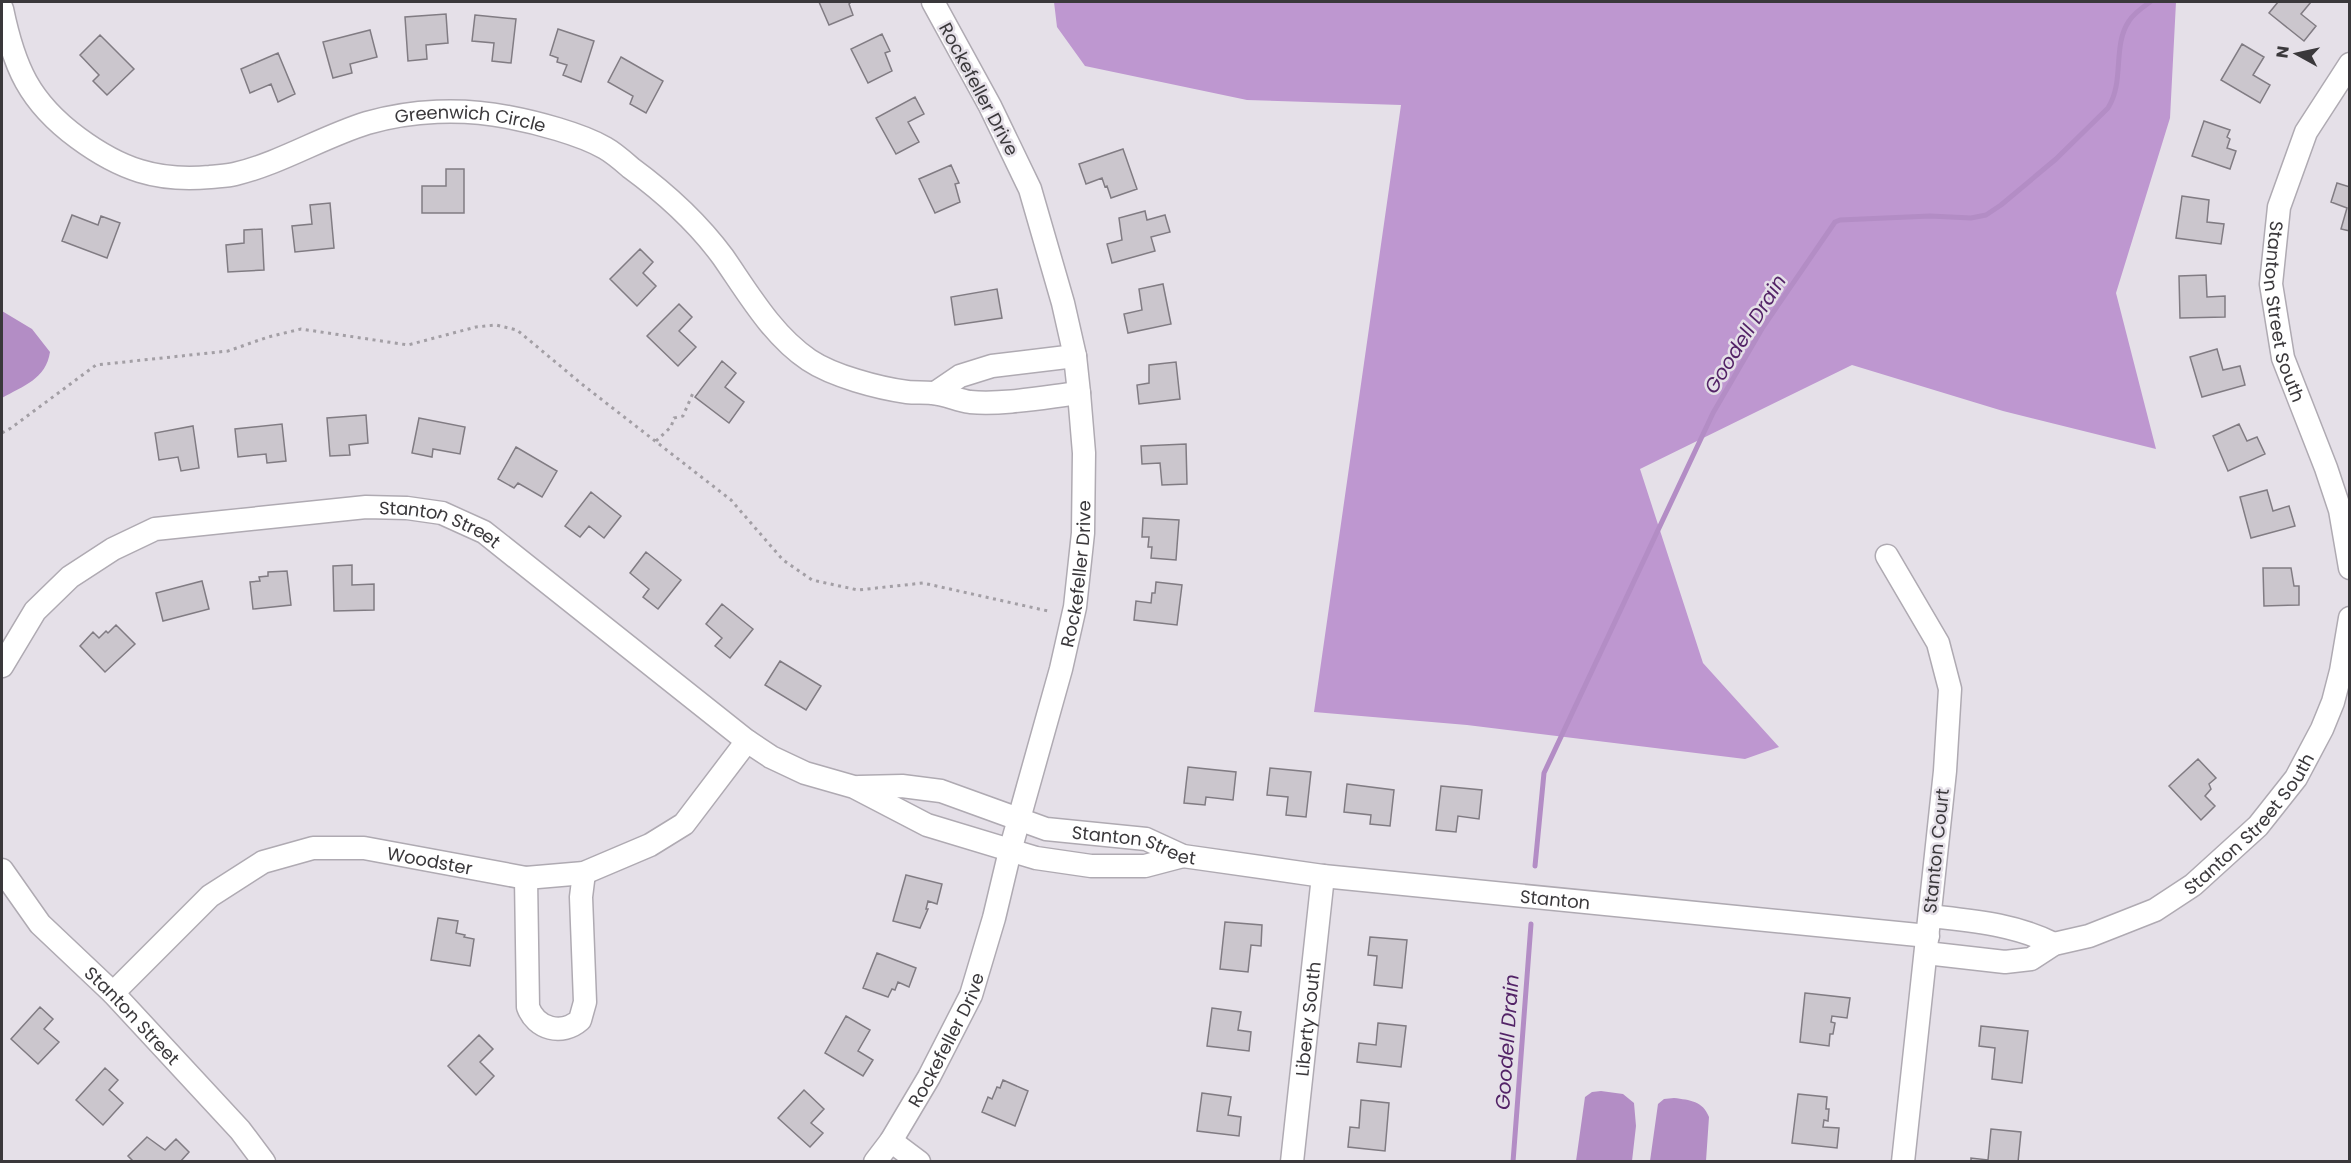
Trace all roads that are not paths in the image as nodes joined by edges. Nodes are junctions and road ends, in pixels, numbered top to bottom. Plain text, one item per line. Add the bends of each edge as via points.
1 (933, 2) edge
2 (2, 9) edge
3 (2349, 64) edge
4 (1075, 356) junction
5 (935, 393) junction
6 (1079, 393) junction
7 (1887, 556) dead end
8 (2349, 568) edge
9 (2349, 618) edge
10 (2, 666) edge
11 (747, 741) junction
12 (854, 787) junction
13 (1020, 819) junction
14 (1010, 850) junction
15 (1183, 856) junction
16 (2, 870) edge
17 (584, 873) junction
18 (1323, 876) junction
19 (526, 878) junction
20 (1928, 935) junction
21 (2054, 944) junction
22 (113, 993) junction
23 (891, 1141) junction
24 (264, 1161) edge
25 (875, 1161) edge
26 (919, 1161) edge
27 (1292, 1161) edge
28 (1903, 1161) edge

1 - 4 street, Rockefeller Drive via 1030,189
2 - 5 street, Greenwich Circle via 20,73 40,104 95,151 121,165 156,176 234,175 367,123 417,112 506,116 605,148 670,198 720,253 760,312 809,360 866,383 905,392
3 - 8 street, Stanton Street South via 2306,132 2279,207 2271,284 2283,358 2340,510
4 - 5 street via 992,366 960,376
4 - 6 street, Rockefeller Drive
5 - 6 street, Greenwich Circle via 970,402
6 - 13 street, Rockefeller Drive via 1084,453 1083,533 1075,607
7 - 20 street, Stanton Court via 1938,643 1950,689
9 - 21 street, Stanton Street South via 2342,671 2322,729 2296,778 2258,826 2193,885 2155,910 2089,936
10 - 11 street, Stanton Street via 35,611 70,577 113,549 155,530 366,507 407,508 442,513 484,532
11 - 12 street, Stanton Street via 805,773
11 - 17 street, Woodster via 684,824 650,845
12 - 13 street, Stanton Street via 902,786 941,791
12 - 14 street, Stanton Street via 927,825
13 - 14 street, Rockefeller Drive
13 - 15 street, Stanton Street via 1046,829 1146,839
14 - 15 street, Stanton Street via 1091,866 1145,866
14 - 23 street, Rockefeller Drive via 971,994
15 - 18 street, Stanton
16 - 22 street, Stanton Street via 40,924
17 - 19 street, Woodster
17 - 19 street via 581,897 585,1002 580,1020 564,1029 537,1023 528,1007
18 - 20 street, Stanton
18 - 27 street, Liberty South
19 - 22 street, Woodster via 364,848 313,848 263,862 210,896
20 - 21 street via 2003,925
20 - 21 street, Stanton Street South via 2005,962 2031,959
20 - 28 street, Stanton Court
22 - 24 street, Stanton Street
23 - 25 street, Rockefeller Drive
23 - 26 street

